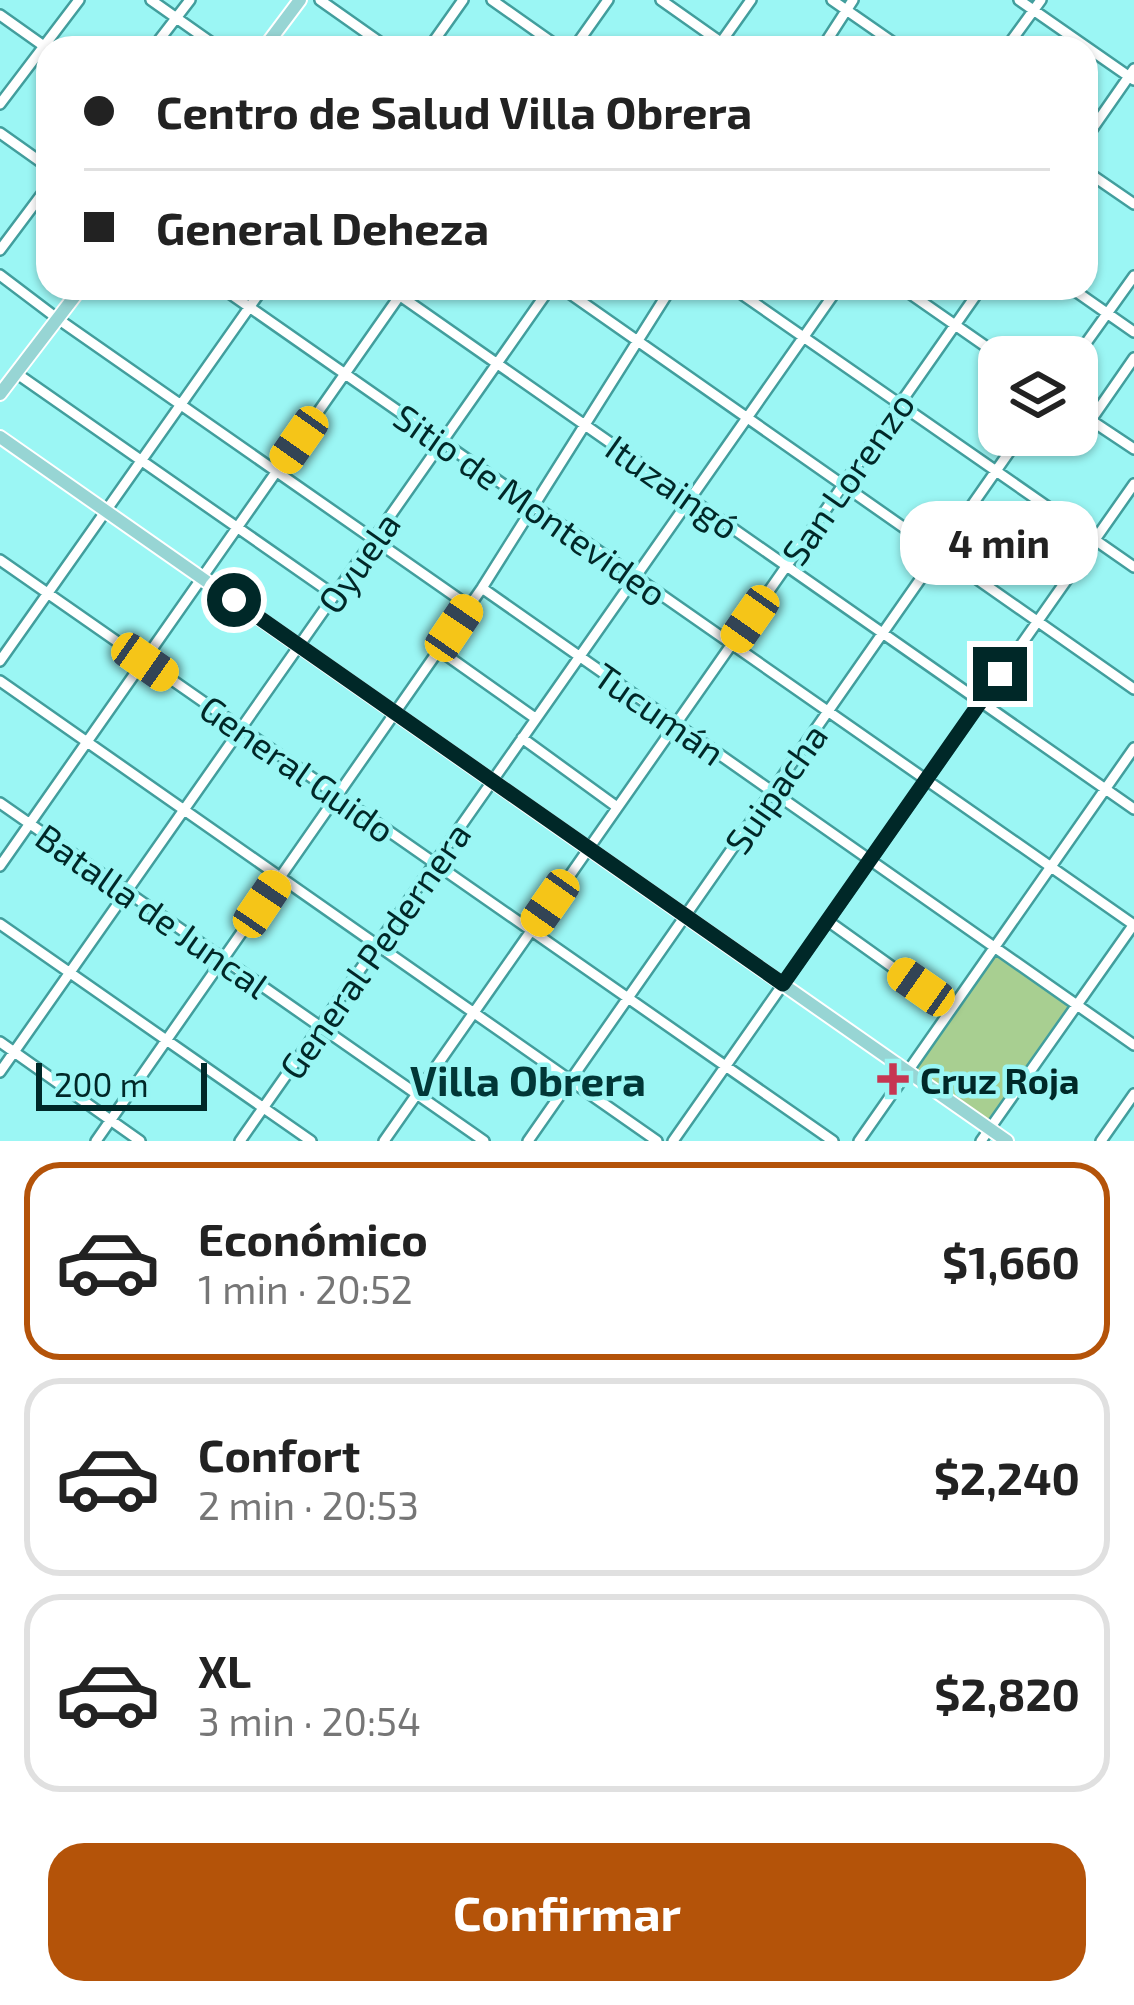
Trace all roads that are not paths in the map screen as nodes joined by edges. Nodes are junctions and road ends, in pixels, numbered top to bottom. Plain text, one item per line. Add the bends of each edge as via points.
1 (79, 0) edge
2 (151, 0) edge
3 (190, 0) edge
4 (300, 0) edge
5 (320, 0) edge
6 (463, 0) edge
7 (492, 0) edge
8 (608, 0) edge
9 (661, 0) edge
10 (751, 0) edge
11 (832, 0) edge
12 (1019, 0) edge
13 (849, 5) edge
14 (1037, 5) edge
15 (0, 15) edge
16 (176, 18) junction
17 (54, 36) edge
18 (163, 36) edge
19 (202, 36) edge
20 (272, 36) edge
21 (371, 36) edge
22 (438, 36) edge
23 (543, 36) edge
24 (582, 36) edge
25 (709, 36) edge
26 (728, 36) edge
27 (830, 36) edge
28 (886, 36) edge
29 (1015, 36) edge
30 (1079, 36) edge
31 (36, 40) edge
32 (1098, 50) edge
33 (36, 59) edge
34 (1132, 75) edge
35 (0, 104) edge
36 (1098, 122) edge
37 (0, 133) edge
38 (36, 158) edge
39 (1098, 179) edge
40 (36, 202) edge
41 (1134, 204) edge
42 (0, 250) edge
43 (0, 275) edge
44 (1134, 276) edge
45 (72, 300) edge
46 (240, 300) edge
47 (254, 300) edge
48 (396, 300) edge
49 (413, 300) edge
50 (542, 300) edge
51 (579, 300) edge
52 (664, 300) edge
53 (759, 300) edge
54 (830, 300) edge
55 (920, 300) edge
56 (972, 300) edge
57 (1088, 300) edge
58 (250, 307) junction
59 (1108, 314) junction
60 (58, 319) junction
61 (955, 324) junction
62 (1134, 332) edge
63 (1092, 336) edge
64 (804, 337) junction
65 (978, 340) edge
66 (638, 341) junction
67 (1134, 358) edge
68 (497, 363) junction
69 (16, 373) junction
70 (345, 374) junction
71 (0, 394) edge
72 (182, 404) junction
73 (898, 404) junction
74 (1098, 409) edge
75 (746, 417) junction
76 (584, 424) junction
77 (1098, 425) edge
78 (0, 437) edge
79 (443, 441) junction
80 (1134, 449) edge
81 (1007, 456) edge
82 (142, 460) junction
83 (276, 472) junction
84 (996, 472) junction
85 (1134, 484) edge
86 (843, 485) junction
87 (691, 499) junction
88 (534, 506) junction
89 (105, 512) junction
90 (238, 527) junction
91 (374, 540) junction
92 (1095, 540) junction
93 (940, 553) junction
94 (0, 560) edge
95 (787, 566) junction
96 (1134, 567) edge
97 (636, 576) junction
98 (202, 578) junction
99 (482, 588) junction
100 (49, 593) junction
101 (334, 595) junction
102 (469, 607) junction
103 (1036, 621) junction
104 (884, 632) junction
105 (731, 645) junction
106 (298, 646) junction
107 (439, 650) junction
108 (579, 656) junction
109 (0, 661) edge
110 (145, 662) junction
111 (0, 681) edge
112 (1134, 689) edge
113 (981, 700) junction
114 (828, 712) junction
115 (395, 713) junction
116 (535, 718) junction
117 (676, 724) junction
118 (241, 728) junction
119 (522, 738) junction
120 (88, 742) junction
121 (1134, 748) edge
122 (925, 781) junction
123 (492, 782) junction
124 (1106, 789) junction
125 (772, 792) junction
126 (337, 796) junction
127 (0, 803) edge
128 (617, 807) junction
129 (1134, 808) edge
130 (184, 810) junction
131 (29, 824) junction
132 (588, 848) junction
133 (870, 860) junction
134 (434, 863) junction
135 (0, 866) edge
136 (1052, 866) junction
137 (280, 877) junction
138 (126, 890) junction
139 (686, 916) junction
140 (828, 921) junction
141 (0, 924) edge
142 (1134, 925) edge
143 (530, 931) junction
144 (377, 945) junction
145 (995, 947) junction
146 (224, 959) junction
147 (70, 973) junction
148 (783, 984) junction
149 (628, 998) junction
150 (1077, 1004) junction
151 (952, 1009) junction
152 (473, 1012) junction
153 (320, 1026) junction
154 (166, 1040) junction
155 (0, 1042) edge
156 (1134, 1045) edge
157 (14, 1052) junction
158 (725, 1067) junction
159 (0, 1072) edge
160 (907, 1072) junction
161 (570, 1080) junction
162 (417, 1094) junction
163 (1134, 1094) edge
164 (263, 1108) junction
165 (111, 1120) junction
166 (989, 1128) junction
167 (96, 1141) edge
168 (140, 1141) edge
169 (240, 1141) edge
170 (311, 1141) edge
171 (384, 1141) edge
172 (484, 1141) edge
173 (528, 1141) edge
174 (657, 1141) edge
175 (673, 1141) edge
176 (833, 1141) edge
177 (860, 1141) edge
178 (981, 1141) edge
179 (1007, 1141) edge
180 (1101, 1141) edge

1 - 17 street
2 - 16 street
3 - 16 street
4 - 20 main road
5 - 21 street
6 - 22 street
7 - 23 street
8 - 24 street
9 - 25 street
10 - 26 street
11 - 13 street
12 - 14 street
13 - 27 street
13 - 28 street
14 - 29 street
14 - 30 street
15 - 31 street
16 - 18 street
16 - 19 street
32 - 34 street
33 - 35 street
34 - 36 street
37 - 38 street
39 - 41 street
40 - 42 street
43 - 60 street
44 - 59 street
45 - 60 main road
46 - 58 street, Sitio de Montevideo
47 - 58 street
48 - 70 street
49 - 68 street, Ituzaingó
50 - 68 street, Oyuela
51 - 66 street
52 - 66 street
53 - 64 street
54 - 64 street, General Pedernera
55 - 61 street
56 - 61 street, San Lorenzo
57 - 59 street
58 - 70 street, Sitio de Montevideo
58 - 72 street
59 - 62 street
59 - 63 street
60 - 69 main road
60 - 72 street
61 - 65 street
61 - 73 street, San Lorenzo
64 - 73 street
64 - 75 street, General Pedernera
66 - 75 street
66 - 76 street
67 - 74 street
68 - 76 street, Ituzaingó
68 - 79 street, Oyuela
69 - 71 main road
69 - 82 street
70 - 79 street, Sitio de Montevideo
70 - 83 street
72 - 82 street
72 - 83 street
73 - 84 street
73 - 86 street, San Lorenzo
75 - 86 street
75 - 87 street, General Pedernera
76 - 87 street, Ituzaingó
76 - 88 street
77 - 80 street
78 - 89 main road
79 - 88 street, Sitio de Montevideo
79 - 91 street, Oyuela
81 - 84 street, Suipacha
82 - 89 street
82 - 90 street
83 - 90 street
83 - 91 street
84 - 92 street
84 - 93 street, Suipacha
85 - 92 street
86 - 93 street
86 - 95 street, San Lorenzo
87 - 95 street, Ituzaingó
87 - 97 street, General Pedernera
88 - 97 street, Sitio de Montevideo
88 - 99 street
89 - 98 main road
89 - 100 street
90 - 98 street
90 - 101 street
91 - 101 street, Oyuela
91 - 102 street
92 - 96 street
92 - 103 street
93 - 103 street
93 - 104 street, Suipacha
94 - 100 street, General Guido
95 - 104 street, Ituzaingó
95 - 105 street, San Lorenzo
97 - 105 street, Sitio de Montevideo
97 - 108 street, General Pedernera
98 - 106 main road
98 - 110 street
99 - 102 street
99 - 108 street, Tucumán
100 - 109 street
100 - 110 street, General Guido
101 - 106 street, Oyuela
102 - 107 street
103 - 112 street
103 - 113 street
104 - 113 street, Ituzaingó
104 - 114 street, Suipacha
105 - 114 street, Sitio de Montevideo
105 - 117 street, San Lorenzo
106 - 115 main road
106 - 118 street, Oyuela
107 - 115 street
107 - 116 street
108 - 116 street, General Pedernera
108 - 117 street, Tucumán
110 - 118 street, General Guido
110 - 120 street
111 - 120 street
113 - 122 street
113 - 124 street, Ituzaingó
114 - 122 street, Sitio de Montevideo
114 - 125 street, Suipacha
115 - 123 main road
115 - 126 street
116 - 119 street, General Pedernera
117 - 125 street, Tucumán
117 - 128 street, San Lorenzo
118 - 126 street, General Guido
118 - 130 street, Oyuela
119 - 123 street, General Pedernera
119 - 128 street
120 - 130 street
120 - 131 street
121 - 124 street
122 - 133 street
122 - 136 street, Sitio de Montevideo
123 - 132 main road
123 - 134 street, General Pedernera
124 - 129 street, Ituzaingó
124 - 136 street
125 - 133 street, Tucumán
125 - 139 street, Suipacha
126 - 134 street, General Guido
126 - 137 street
127 - 131 street, Batalla de Juncal
128 - 132 street, San Lorenzo
130 - 137 street
130 - 138 street, Oyuela
131 - 135 street
131 - 138 street, Batalla de Juncal
132 - 139 main road
132 - 143 street, San Lorenzo
133 - 140 street
133 - 145 street, Tucumán
134 - 143 street, General Guido
134 - 144 street, General Pedernera
136 - 142 street, Sitio de Montevideo
136 - 145 street
137 - 144 street
137 - 146 street
138 - 146 street, Batalla de Juncal
138 - 147 street, Oyuela
139 - 148 main road
139 - 149 street, Suipacha
140 - 148 street
140 - 151 street
141 - 147 street
142 - 150 street
143 - 149 street, General Guido
143 - 152 street, San Lorenzo
144 - 152 street
144 - 153 street, General Pedernera
145 - 150 street, Tucumán
145 - 151 street
146 - 153 street, Batalla de Juncal
146 - 154 street
147 - 154 street
147 - 157 street, Oyuela
148 - 158 street
148 - 160 main road
149 - 158 street, General Guido
149 - 161 street, Suipacha
150 - 156 street, Tucumán
150 - 166 street
151 - 160 street
152 - 161 street
152 - 162 street, San Lorenzo
153 - 162 street, Batalla de Juncal
153 - 164 street, General Pedernera
154 - 164 street
154 - 165 street
155 - 157 street
157 - 159 street, Oyuela
157 - 165 street
158 - 175 street
158 - 176 street, General Guido
160 - 166 main road
160 - 177 street
161 - 173 street, Suipacha
161 - 174 street
162 - 171 street, San Lorenzo
162 - 172 street, Batalla de Juncal
163 - 180 street
164 - 169 street, General Pedernera
164 - 170 street
165 - 167 street
165 - 168 street
166 - 178 street
166 - 179 main road

